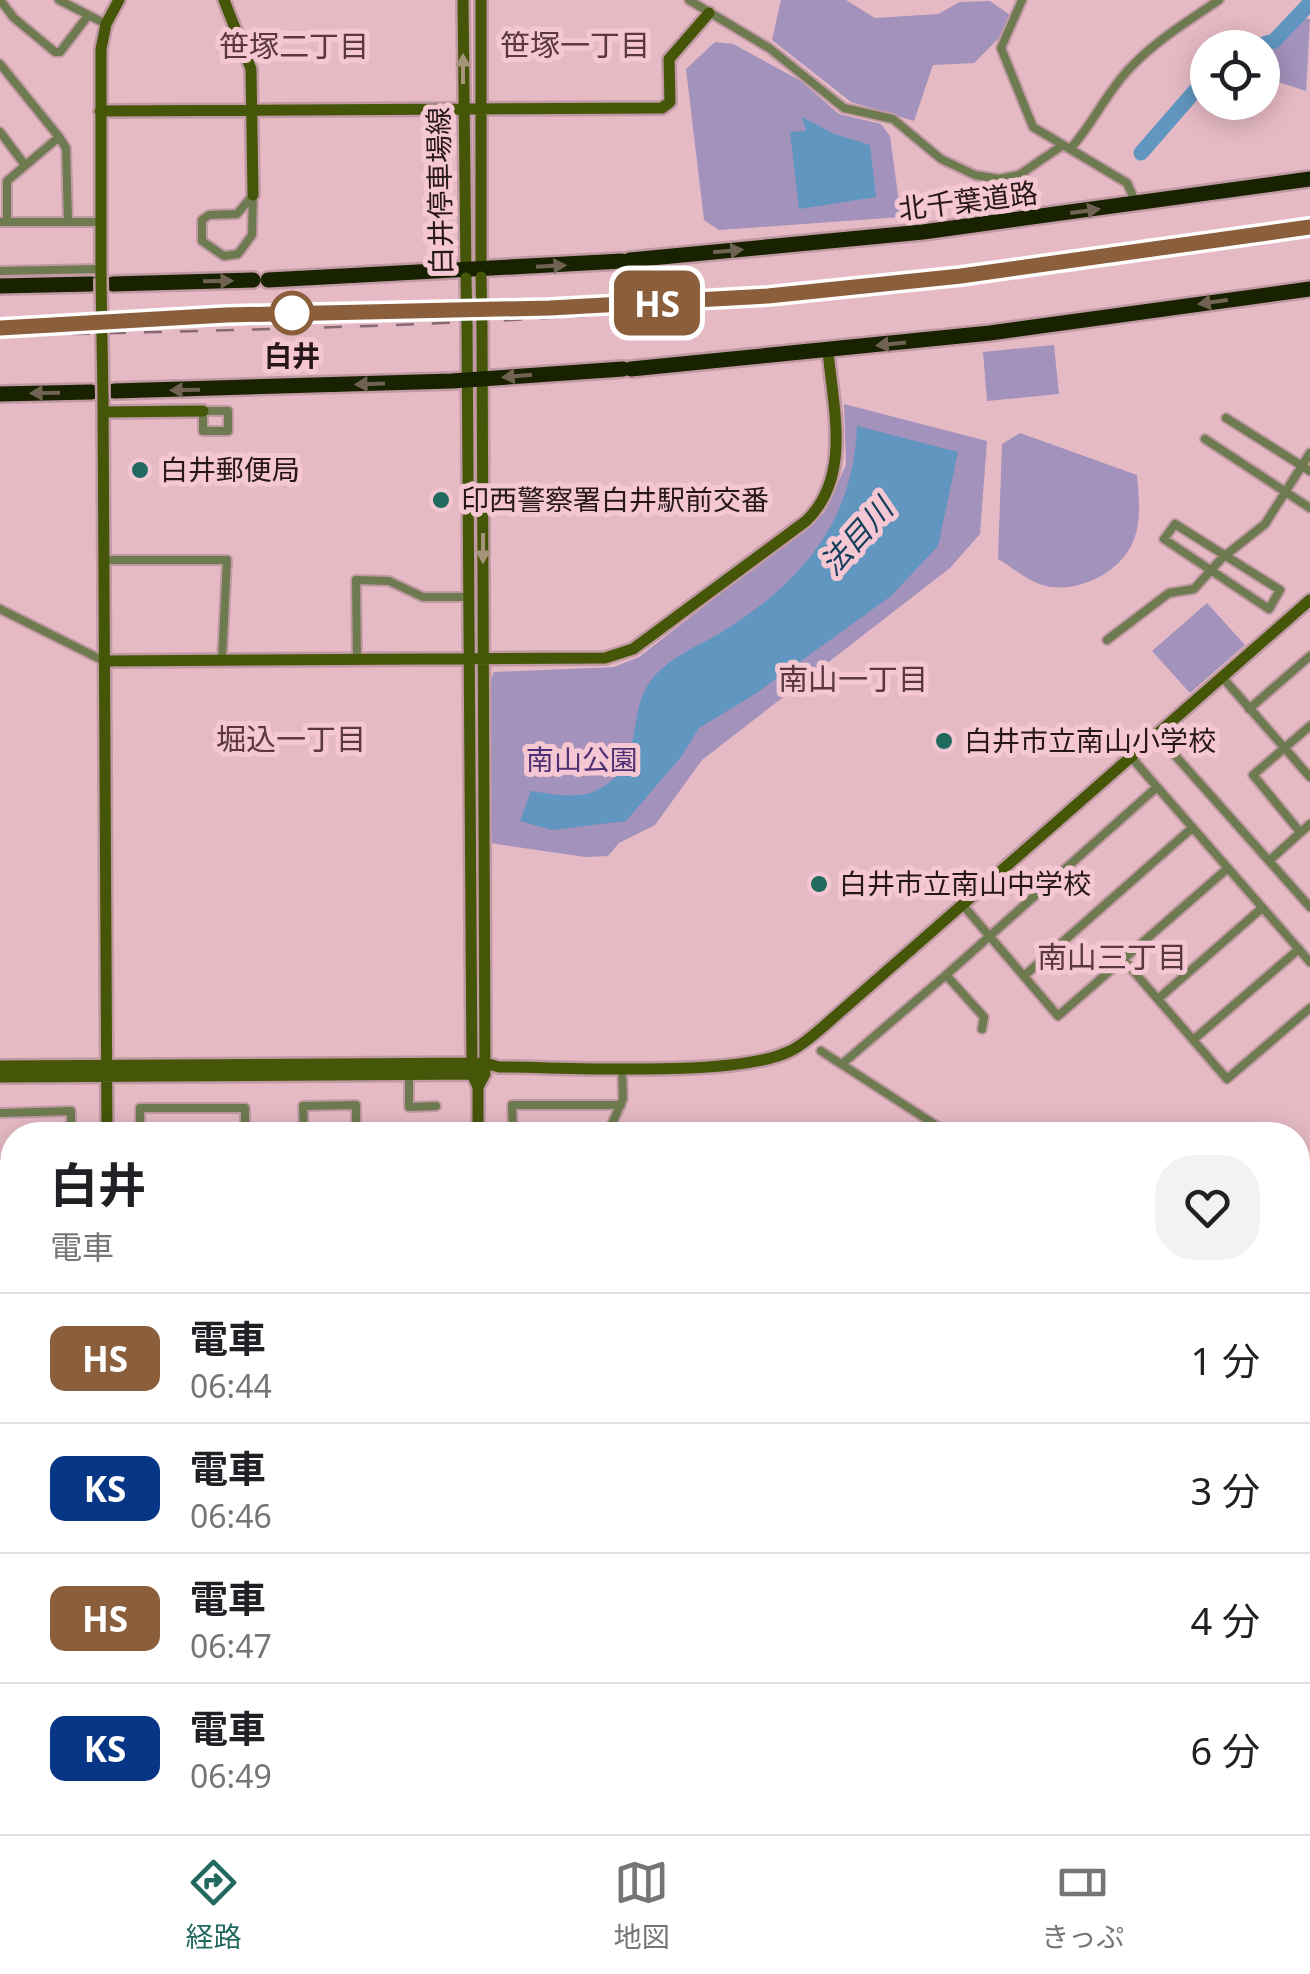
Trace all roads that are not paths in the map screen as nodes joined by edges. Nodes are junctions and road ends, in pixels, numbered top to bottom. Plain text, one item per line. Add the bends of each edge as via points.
1 (0, 0) edge
2 (59, 0) edge
3 (119, 0) edge
4 (224, 0) edge
5 (462, 0) edge
6 (481, 0) edge
7 (690, 0) edge
8 (1022, 0) edge
9 (1218, 0) edge
10 (709, 13) junction
11 (87, 18) junction
12 (106, 24) junction
13 (0, 64) edge
14 (464, 109) junction
15 (253, 110) junction
16 (479, 110) junction
17 (100, 112) junction
18 (0, 132) edge
19 (59, 136) junction
20 (1066, 147) junction
21 (25, 164) junction
22 (1310, 179) edge
23 (253, 195) junction
24 (1137, 204) junction
25 (237, 214) junction
26 (4, 222) edge
27 (68, 222) junction
28 (101, 222) junction
29 (253, 222) junction
30 (0, 271) edge
31 (474, 274) junction
32 (102, 279) junction
33 (0, 286) edge
34 (1310, 289) edge
35 (828, 351) junction
36 (475, 377) junction
37 (0, 394) edge
38 (103, 399) junction
39 (204, 411) dead end
40 (1226, 418) dead end
41 (1205, 439) dead end
42 (1310, 453) edge
43 (1306, 468) edge
44 (1286, 492) junction
45 (1310, 508) edge
46 (1226, 555) junction
47 (103, 560) junction
48 (1211, 569) junction
49 (470, 596) junction
50 (1310, 600) edge
51 (0, 608) edge
52 (1108, 640) dead end
53 (1310, 656) edge
54 (356, 659) junction
55 (478, 659) junction
56 (222, 660) junction
57 (104, 661) junction
58 (1222, 677) junction
59 (1250, 708) junction
60 (1310, 726) edge
61 (1156, 734) junction
62 (1284, 748) junction
63 (1130, 756) junction
64 (1310, 778) edge
65 (1157, 787) junction
66 (1310, 824) edge
67 (1192, 828) junction
68 (1300, 832) junction
69 (1270, 860) junction
70 (1228, 868) junction
71 (962, 904) junction
72 (1310, 906) edge
73 (1262, 908) junction
74 (988, 938) junction
75 (1298, 949) junction
76 (1123, 960) junction
77 (1310, 962) edge
78 (946, 975) junction
79 (1024, 976) junction
80 (1158, 999) junction
81 (1310, 1008) edge
82 (982, 1028) dead end
83 (1193, 1040) junction
84 (821, 1050) dead end
85 (842, 1064) junction
86 (0, 1066) edge
87 (622, 1067) junction
88 (479, 1069) junction
89 (107, 1071) junction
90 (409, 1075) junction
91 (0, 1077) edge
92 (621, 1104) junction
93 (436, 1106) dead end
94 (0, 1113) edge
95 (71, 1122) edge
96 (108, 1122) edge
97 (140, 1122) edge
98 (245, 1122) edge
99 (304, 1122) edge
100 (356, 1122) edge
101 (478, 1122) edge
102 (513, 1122) edge
103 (613, 1122) edge
104 (931, 1122) edge

1 - 11 street via 55,52
2 - 11 street
3 - 12 street
4 - 15 street via 246,49
14 -> 5 street, 白井停車場線
6 - 16 street, 白井停車場線
7 - 10 street
8 - 20 street via 1001,48 1034,127
9 - 20 street via 1176,25 1127,70 1090,129
10 - 16 street via 669,59 668,105
10 - 20 street via 770,48 844,108 893,119 941,158 975,175 1019,176
11 - 12 street
12 - 17 street
13 - 19 street
14 - 15 street
14 - 16 street
14 - 31 street, 白井停車場線
15 - 17 street
15 - 23 street
16 - 31 street, 白井停車場線
17 - 28 street
18 - 21 street
19 - 21 street
19 - 27 street via 66,148
20 - 24 street via 1127,182
21 - 26 street via 8,181
22 - 24 highway, 北千葉道路
23 - 25 street
23 - 29 street
31 -> 24 highway, 北千葉道路 via 904,234
25 - 29 street
25 - 29 street via 209,215 199,229 202,241 224,256 238,254
26 - 27 street
27 - 28 street
28 - 32 street
30 - 32 street
32 -> 31 highway, 北千葉道路
31 - 36 street, 白井停車場線, bridge
32 - 33 highway, 北千葉道路
32 - 38 street, bridge
34 -> 35 highway
35 -> 36 highway
35 - 55 street via 835,466 822,503 806,521 633,650 605,658
36 -> 38 highway
36 - 49 street
36 -> 55 street
38 -> 37 highway
38 - 39 street
38 - 47 street
40 - 43 street
41 - 44 street
42 - 43 street
43 - 44 street
44 - 45 street
44 - 46 street via 1265,524
46 - 48 street
46 - 48 street via 1175,524 1164,539
46 - 48 street via 1280,590 1269,610
47 - 56 street via 227,560
47 - 57 street
48 - 52 street via 1194,589 1169,593
49 - 54 street via 423,597 388,581 356,580
49 - 55 street
50 - 58 street
51 - 57 street
53 - 59 street
54 - 55 street
54 - 56 street
55 - 88 street
56 - 57 street
57 - 89 street
58 - 59 street
58 - 61 street
59 - 62 street
60 - 62 street
61 - 63 street
61 - 69 street
62 - 64 street
62 - 68 street via 1253,776
63 - 65 street
63 - 71 street
65 - 67 street
65 - 74 street
66 - 68 street
67 - 70 street
67 - 79 street
68 - 69 street
69 - 72 street
70 - 73 street
70 - 76 street
71 - 74 street
71 - 87 street via 790,1052 741,1064
73 - 75 street
73 - 80 street
74 - 78 street
74 - 79 street
75 - 77 street
75 - 83 street
76 - 79 street via 1058,1016
76 - 80 street
78 - 82 street via 984,1017
78 - 85 street
80 - 83 street
81 - 83 street via 1227,1079
84 - 85 street
85 - 104 street
86 - 89 street
87 - 88 street
87 - 92 street
88 - 89 street
88 - 90 street
88 - 101 street
89 - 90 street
89 - 91 street
89 - 96 street
90 - 93 street via 410,1106
92 - 102 street via 512,1106
92 - 103 street
94 - 95 street via 71,1111
97 - 98 street via 140,1108 245,1108
99 - 100 street via 303,1106 356,1105

